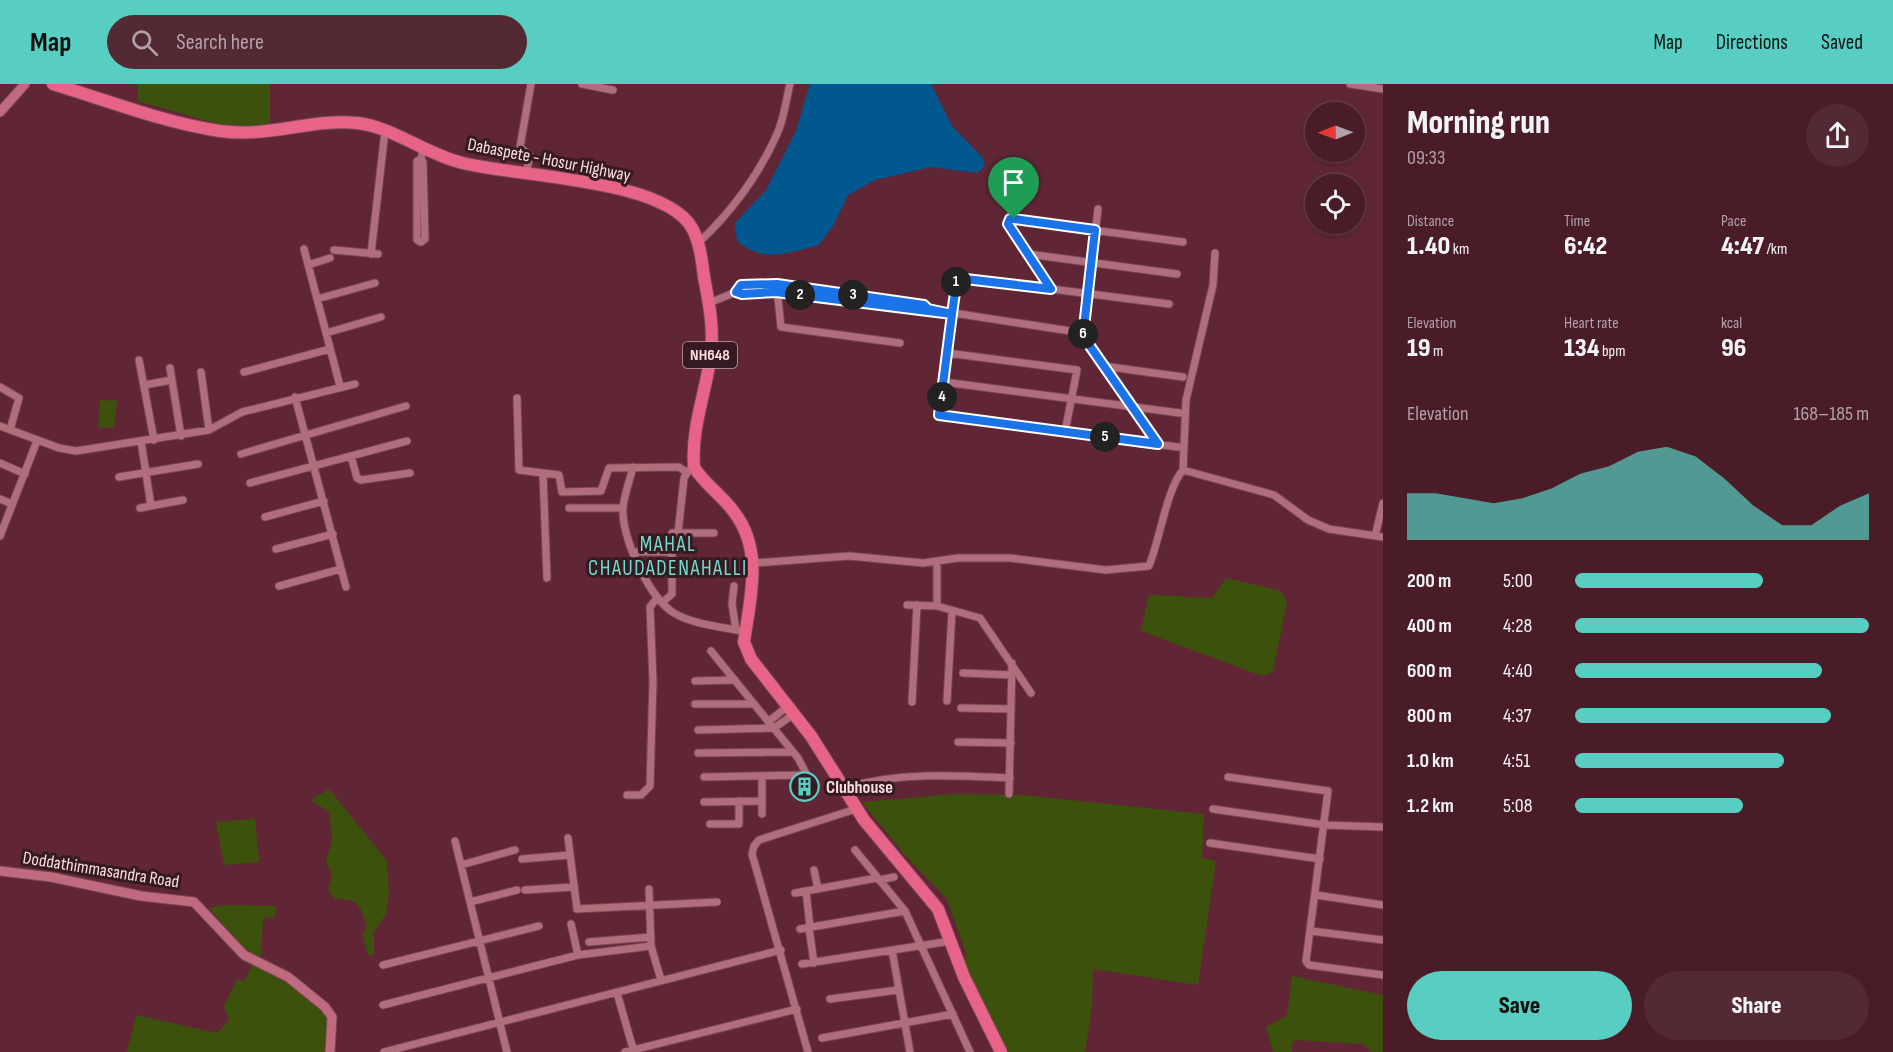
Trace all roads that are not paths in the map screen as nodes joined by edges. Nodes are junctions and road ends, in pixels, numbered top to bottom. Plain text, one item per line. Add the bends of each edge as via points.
1 (25, 84) edge
2 (53, 84) edge
3 (531, 84) edge
4 (582, 84) edge
5 (790, 84) edge
6 (1350, 84) edge
7 (1383, 89) edge
8 (613, 90) dead end
9 (0, 112) edge
10 (385, 131) junction
11 (422, 154) junction
12 (526, 174) junction
13 (1098, 209) dead end
14 (1095, 230) junction
15 (1183, 242) dead end
16 (697, 244) junction
17 (304, 249) dead end
18 (334, 250) dead end
19 (1215, 253) dead end
20 (1028, 254) junction
21 (330, 258) dead end
22 (1092, 262) junction
23 (308, 265) junction
24 (1177, 274) dead end
25 (375, 283) dead end
26 (777, 288) junction
27 (1051, 289) junction
28 (1088, 294) junction
29 (317, 299) junction
30 (709, 303) junction
31 (1169, 304) dead end
32 (952, 314) junction
33 (381, 317) dead end
34 (326, 333) junction
35 (1083, 333) junction
36 (900, 343) dead end
37 (330, 349) junction
38 (947, 353) junction
39 (139, 360) dead end
40 (1103, 366) junction
41 (170, 368) dead end
42 (201, 372) dead end
43 (244, 372) dead end
44 (1183, 377) dead end
45 (171, 380) junction
46 (944, 382) junction
47 (354, 384) dead end
48 (144, 385) junction
49 (340, 386) junction
50 (0, 387) edge
51 (295, 397) junction
52 (517, 398) dead end
53 (1073, 399) junction
54 (406, 406) dead end
55 (1132, 407) junction
56 (1180, 413) dead end
57 (0, 426) edge
58 (10, 430) junction
59 (210, 430) junction
60 (1065, 432) junction
61 (306, 434) junction
62 (180, 436) junction
63 (154, 440) junction
64 (37, 441) junction
65 (141, 441) junction
66 (407, 441) dead end
67 (1158, 444) junction
68 (1179, 447) dead end
69 (241, 454) dead end
70 (351, 456) junction
71 (0, 463) edge
72 (198, 464) dead end
73 (314, 465) junction
74 (633, 467) junction
75 (690, 469) junction
76 (1184, 470) junction
77 (146, 473) junction
78 (410, 473) dead end
79 (25, 474) junction
80 (543, 474) junction
81 (119, 477) dead end
82 (250, 483) dead end
83 (0, 499) edge
84 (183, 500) dead end
85 (324, 501) junction
86 (1383, 503) edge
87 (12, 504) junction
88 (151, 506) junction
89 (140, 508) dead end
90 (569, 508) dead end
91 (623, 508) junction
92 (265, 517) dead end
93 (678, 533) junction
94 (714, 533) dead end
95 (0, 534) edge
96 (333, 534) junction
97 (1379, 536) edge
98 (276, 549) dead end
99 (633, 552) junction
100 (672, 552) junction
101 (754, 563) junction
102 (937, 567) dead end
103 (341, 568) junction
104 (547, 578) dead end
105 (279, 586) dead end
106 (734, 586) dead end
107 (346, 587) dead end
108 (660, 600) junction
109 (908, 604) dead end
110 (917, 605) junction
111 (937, 606) junction
112 (952, 611) junction
113 (741, 631) junction
114 (711, 651) dead end
115 (1012, 663) junction
116 (963, 673) dead end
117 (1012, 675) junction
118 (735, 680) junction
119 (695, 681) dead end
120 (1031, 693) dead end
121 (947, 701) dead end
122 (912, 702) dead end
123 (695, 704) dead end
124 (754, 704) junction
125 (961, 708) dead end
126 (1011, 709) junction
127 (791, 710) junction
128 (771, 725) junction
129 (698, 729) dead end
130 (958, 742) dead end
131 (1011, 743) junction
132 (793, 752) junction
133 (698, 753) dead end
134 (762, 776) junction
135 (704, 777) dead end
136 (1228, 777) dead end
137 (1010, 778) junction
138 (843, 788) junction
139 (1010, 794) dead end
140 (627, 795) dead end
141 (739, 801) junction
142 (762, 801) junction
143 (704, 802) dead end
144 (856, 809) junction
145 (1213, 809) dead end
146 (762, 814) dead end
147 (710, 824) dead end
148 (1325, 825) junction
149 (1383, 827) edge
150 (568, 838) dead end
151 (455, 841) dead end
152 (1210, 843) dead end
153 (515, 850) dead end
154 (855, 850) dead end
155 (570, 855) junction
156 (522, 859) dead end
157 (1320, 859) junction
158 (461, 865) junction
159 (814, 870) dead end
160 (0, 871) edge
161 (894, 877) dead end
162 (878, 879) junction
163 (574, 887) junction
164 (649, 889) dead end
165 (818, 889) junction
166 (806, 891) junction
167 (795, 893) dead end
168 (1316, 896) junction
169 (470, 902) junction
170 (717, 902) dead end
171 (1383, 905) edge
172 (650, 906) junction
173 (905, 910) junction
174 (572, 924) dead end
175 (539, 926) dead end
176 (809, 928) junction
177 (800, 929) dead end
178 (1311, 931) junction
179 (651, 937) junction
180 (479, 939) junction
181 (1383, 940) edge
182 (951, 941) junction
183 (589, 942) dead end
184 (651, 946) junction
185 (922, 946) junction
186 (781, 950) junction
187 (892, 950) junction
188 (578, 955) junction
189 (814, 963) junction
190 (802, 964) dead end
191 (383, 965) dead end
192 (1383, 975) edge
193 (489, 979) junction
194 (661, 980) junction
195 (898, 990) junction
196 (617, 993) junction
197 (830, 999) dead end
198 (383, 1005) dead end
199 (797, 1009) junction
200 (952, 1014) junction
201 (500, 1024) junction
202 (904, 1024) junction
203 (822, 1038) dead end
204 (633, 1051) edge
205 (330, 1052) edge
206 (384, 1052) edge
207 (507, 1052) edge
208 (624, 1052) edge
209 (808, 1052) edge
210 (910, 1052) edge
211 (970, 1052) edge
212 (1001, 1052) edge

1 - 9 street
2 - 10 highway, Dabaspete - Hosur Highway / NH648 via 219,131 261,133 341,123
3 - 12 street via 520,147 530,156
4 - 8 street
5 - 16 street via 777,134 747,187
6 - 7 street
10 - 11 highway, Dabaspete - Hosur Highway / NH648
10 - 18 street via 374,254
11 - 11 street via 425,239 421,242 417,240 417,161
11 - 12 highway, Dabaspete - Hosur Highway / NH648
12 - 16 highway, Dabaspete - Hosur Highway / NH648 via 601,185 653,200 685,219
13 - 14 street
14 - 15 street
14 - 20 street via 1010,219 1008,224
14 - 22 street
16 - 30 highway, Dabaspete - Hosur Highway / NH648
17 - 23 street
19 - 76 street via 1213,285 1186,400
20 - 22 street
20 - 27 street
21 - 23 street
22 - 24 street
22 - 28 street
23 - 29 street
25 - 29 street
26 - 30 street via 736,292
26 - 32 street
26 - 36 street via 781,327
27 - 28 street
27 - 32 street via 957,278
28 - 31 street
28 - 35 street
29 - 34 street
30 - 75 highway, Dabaspete - Hosur Highway / NH648 via 711,352
32 - 35 street
32 - 38 street
33 - 34 street
34 - 37 street
35 - 40 street
37 - 43 street
37 - 49 street
38 - 46 street
38 - 53 street via 1077,370
39 - 48 street
40 - 44 street
40 - 55 street
41 - 45 street
42 - 59 street
45 - 48 street
45 - 62 street
46 - 53 street
46 - 60 street via 939,415
47 - 49 street
48 - 63 street
49 - 51 street
50 - 58 street via 19,398
51 - 59 street via 242,412
51 - 61 street
52 - 80 street via 519,470
53 - 55 street
53 - 60 street
54 - 61 street
55 - 56 street
55 - 67 street
57 - 58 street
58 - 64 street
59 - 62 street
60 - 67 street
61 - 69 street
61 - 73 street
62 - 63 street
63 - 65 street
64 - 65 street via 69,451
64 - 79 street
65 - 77 street
66 - 70 street
67 - 68 street
70 - 73 street
70 - 78 street via 360,480
71 - 79 street
72 - 77 street
73 - 82 street
73 - 85 street
74 - 75 street
74 - 80 street via 609,468 601,491 588,493 562,492 559,475
74 - 91 street
75 - 93 street
75 - 101 highway via 737,515
76 - 97 street via 1274,495 1308,520 1329,529
76 - 101 street via 1175,479 1149,566 1140,568 1106,570 1010,558 923,563 849,556
77 - 81 street
77 - 88 street
79 - 87 street
80 - 104 street
83 - 87 street
84 - 88 street
85 - 92 street
85 - 96 street
86 - 97 street
87 - 95 street
88 - 89 street
90 - 91 street
91 - 99 street
93 - 94 street
93 - 100 street via 672,533
96 - 98 street
96 - 103 street
99 - 100 street
99 - 108 street
100 - 108 street via 672,594
101 - 113 highway
102 - 111 street
103 - 105 street
103 - 107 street
106 - 113 street via 732,604
108 - 113 street via 685,618
108 - 140 street via 650,607 650,786 641,795
109 - 110 street
110 - 111 street
110 - 122 street
111 - 112 street
112 - 115 street via 980,618
112 - 121 street
113 - 127 highway via 751,659
114 - 118 street
115 - 117 street
115 - 120 street
116 - 117 street
117 - 126 street
118 - 119 street
118 - 124 street
123 - 124 street
124 - 128 street
125 - 126 street
126 - 131 street
127 - 128 street
127 - 138 highway
128 - 129 street
128 - 132 street
130 - 131 street
131 - 137 street
132 - 133 street
132 - 134 street via 808,777
134 - 135 street
134 - 142 street
136 - 148 street via 1326,790 1329,796
137 - 138 street via 927,776 867,781
137 - 139 street
138 - 144 highway
141 - 142 street
141 - 143 street
141 - 147 street via 739,824
142 - 146 street
144 - 182 highway via 932,900
144 - 186 street via 759,840 754,846 752,854
145 - 148 street
148 - 149 street
148 - 157 street
150 - 155 street
151 - 158 street
152 - 157 street
153 - 158 street
154 - 162 street
155 - 156 street
155 - 163 street
157 - 168 street
158 - 169 street
159 - 165 street
160 - 205 street, Doddathimmasandra Road via 194,902 244,955 288,977 325,1007 332,1017
161 - 162 street
162 - 165 street
162 - 173 street
163 - 169 street via 521,890
163 - 172 street via 577,909
164 - 172 street
165 - 166 street
166 - 167 street
166 - 176 street
168 - 171 street
168 - 178 street
169 - 180 street
170 - 172 street
172 - 179 street
173 - 176 street
173 - 185 street
174 - 188 street
175 - 180 street
176 - 177 street
176 - 189 street
178 - 181 street
178 - 192 street via 1307,964
179 - 183 street
179 - 184 street
180 - 191 street
180 - 193 street
182 - 185 street
182 - 212 highway
184 - 188 street
184 - 194 street
185 - 187 street
185 - 200 street
186 - 194 street
186 - 199 street
187 - 189 street
187 - 195 street
188 - 193 street
189 - 190 street
193 - 198 street
193 - 201 street
194 - 196 street
195 - 197 street
195 - 202 street
196 - 201 street
196 - 204 street
199 - 204 street
199 - 209 street
200 - 202 street
200 - 211 street
201 - 206 street
201 - 207 street
202 - 203 street
202 - 210 street
204 - 208 street

